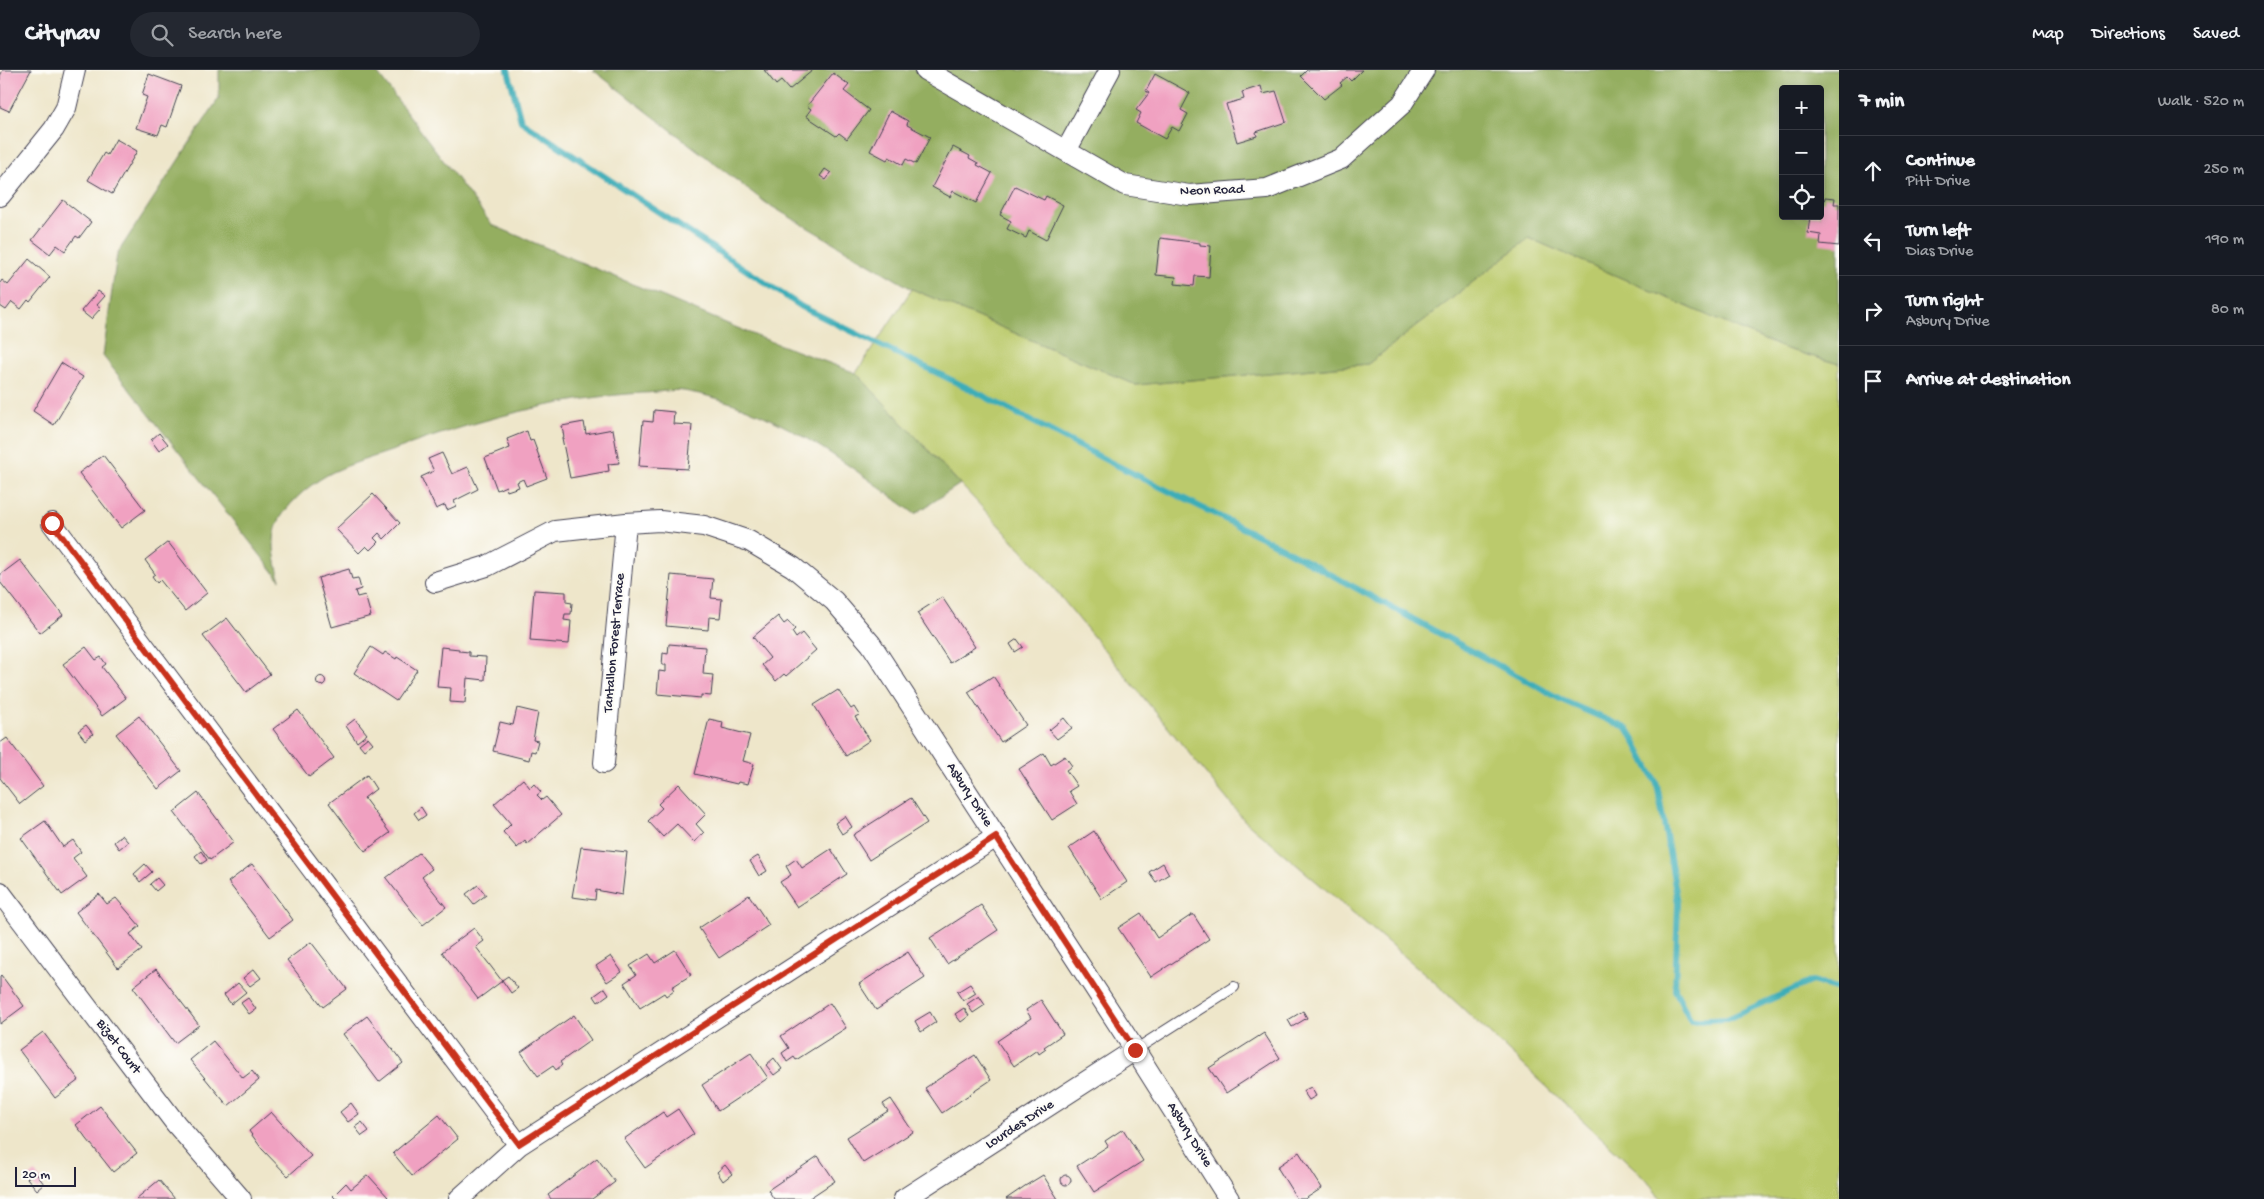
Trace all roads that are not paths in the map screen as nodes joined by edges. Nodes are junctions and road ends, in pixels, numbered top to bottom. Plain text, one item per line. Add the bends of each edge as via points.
1 (76, 70) edge
2 (925, 70) edge
3 (1110, 70) edge
4 (1424, 70) edge
5 (1066, 151) junction
6 (0, 196) edge
7 (52, 523) dead end
8 (626, 523) junction
9 (435, 582) dead end
10 (604, 763) dead end
11 (996, 837) junction
12 (0, 892) edge
13 (1234, 987) dead end
14 (1135, 1050) junction
15 (519, 1144) junction
16 (915, 1196) edge
17 (241, 1199) edge
18 (459, 1199) edge
19 (1229, 1199) edge

1 - 6 street via 66,108 54,130
2 - 5 street, Neon Road
3 - 5 street
4 - 5 street, Neon Road via 1402,104 1341,159 1266,189 1189,195 1124,185
7 - 15 street
8 - 9 street, Asbury Drive via 555,531 487,566
8 - 10 street, Tantallon Forest Terrace
8 - 11 street, Asbury Drive via 660,521 704,526 750,541 794,567 820,589 871,644
11 - 14 street, Asbury Drive
11 - 15 street
12 - 17 street, Bizet Court via 176,1124
13 - 14 lane
14 - 16 street, Lourdes Drive
14 - 19 street, Asbury Drive
15 - 18 street

